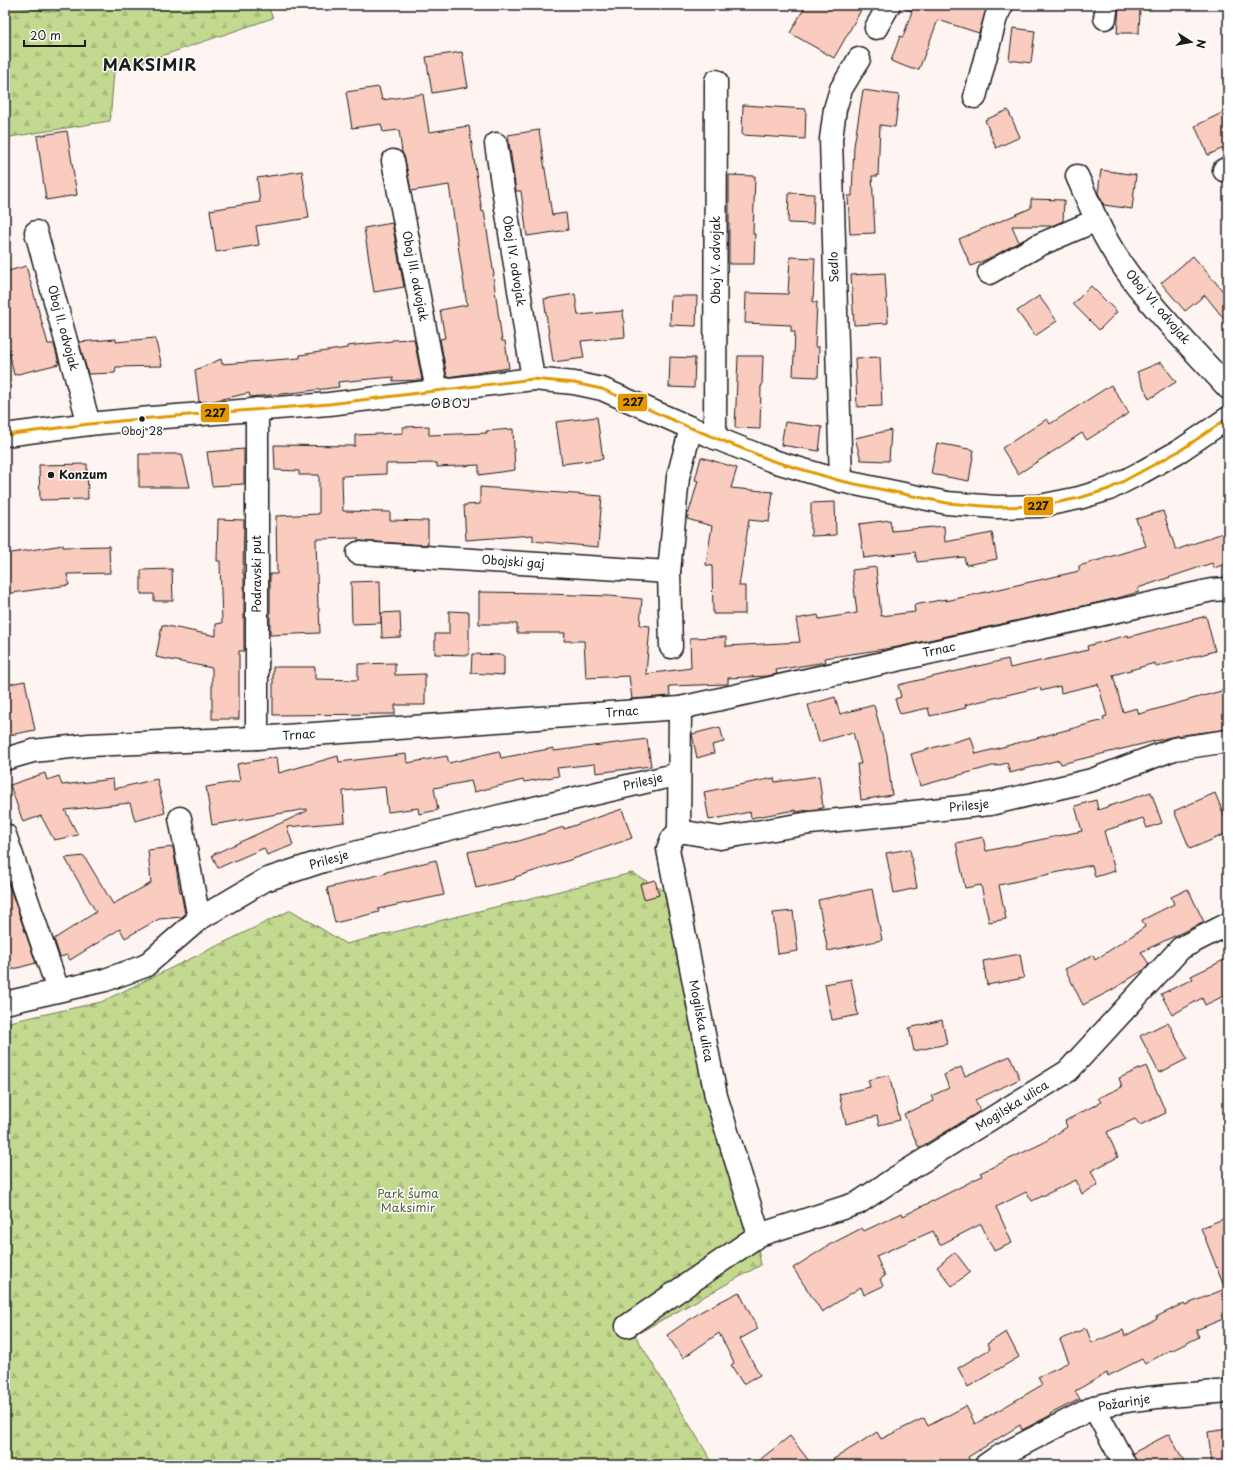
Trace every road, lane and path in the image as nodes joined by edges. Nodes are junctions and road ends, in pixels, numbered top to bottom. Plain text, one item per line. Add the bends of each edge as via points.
1 (889, 5) edge
2 (1002, 5) edge
3 (876, 28) dead end
4 (859, 59) dead end
5 (716, 81) dead end
6 (975, 97) dead end
7 (496, 144) dead end
8 (393, 161) dead end
9 (1077, 176) dead end
10 (1097, 220) junction
11 (36, 232) dead end
12 (989, 273) dead end
13 (533, 379) junction
14 (1228, 388) edge
15 (437, 391) junction
16 (257, 409) junction
17 (1228, 418) edge
18 (89, 424) junction
19 (691, 428) junction
20 (5, 435) edge
21 (716, 438) junction
22 (840, 481) junction
23 (358, 553) dead end
24 (669, 572) junction
25 (1228, 589) edge
26 (671, 647) dead end
27 (680, 708) junction
28 (257, 738) junction
29 (1228, 741) edge
30 (5, 759) edge
31 (678, 774) junction
32 (180, 818) dead end
33 (679, 831) junction
34 (6, 841) edge
35 (199, 919) junction
36 (1228, 924) edge
37 (58, 990) junction
38 (5, 1003) edge
39 (759, 1235) junction
40 (627, 1326) dead end
41 (1228, 1391) edge
42 (1094, 1407) junction
43 (986, 1465) edge
44 (1125, 1465) edge

1 - 3 street
2 - 6 street via 996,17
4 - 22 street, Sedlo via 841,89 831,139
5 - 21 street, Oboj V. odvojak
7 - 13 street, Oboj IV. odvojak
8 - 15 street, Oboj III. odvojak
9 - 10 street, Oboj VI. odvojak
10 - 12 street via 1039,245
10 - 14 street, Oboj VI. odvojak via 1132,279
11 - 18 street, Oboj II. odvojak
13 - 15 street
13 - 19 street via 602,389
15 - 16 street via 329,404
16 - 18 street
16 - 28 street, Podravski put
17 - 22 street via 1174,454 1109,488 1080,498 1040,506 996,507 947,503
18 - 20 street
19 - 21 street
19 - 24 street via 678,477
21 - 22 street via 773,461
23 - 24 street, Obojski gaj
24 - 26 street
25 - 27 street, Trnac via 1212,590
27 - 28 street, Trnac
27 - 31 street
28 - 30 street, Trnac via 89,745 33,751
29 - 33 street, Prilesje via 1174,749 1092,780 990,804 810,823 720,838
31 - 33 street
31 - 35 street, Prilesje via 323,861 265,880
32 - 35 street
33 - 39 street, Mogilska ulica via 668,848 681,921 716,1096
34 - 37 street
35 - 37 street, Prilesje via 145,966 105,980
36 - 39 street, Mogilska ulica via 1181,948 1068,1071 858,1203
37 - 38 street, Prilesje
39 - 40 street, Mogilska ulica
41 - 42 street, Požarinje via 1131,1400
42 - 43 street, Požarinje
42 - 44 street

